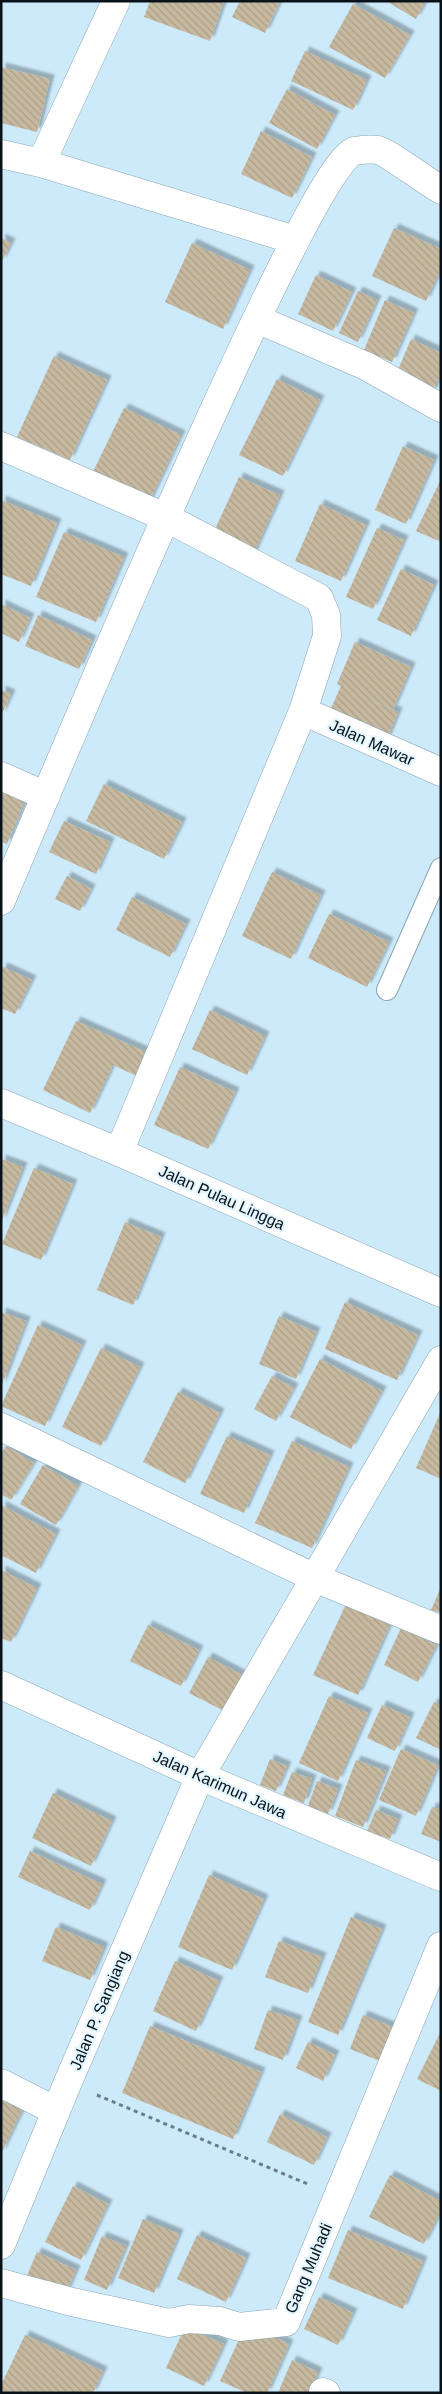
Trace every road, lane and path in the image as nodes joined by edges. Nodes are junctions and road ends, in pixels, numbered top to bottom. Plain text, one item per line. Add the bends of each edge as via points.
1 (116, 1) edge
2 (1, 154) edge
3 (41, 163) junction
4 (441, 190) edge
5 (295, 240) junction
6 (257, 319) junction
7 (441, 408) edge
8 (1, 446) edge
9 (165, 517) junction
10 (303, 712) junction
11 (441, 772) edge
12 (1, 776) edge
13 (46, 796) junction
14 (441, 868) edge
15 (1, 901) edge
16 (387, 990) dead end
17 (1, 1103) edge
18 (119, 1152) junction
19 (441, 1293) edge
20 (441, 1360) edge
21 (1, 1427) edge
22 (315, 1578) junction
23 (441, 1630) edge
24 (1, 1685) edge
25 (200, 1776) junction
26 (441, 1878) edge
27 (441, 1946) edge
28 (68, 2082) junction
29 (1, 2083) edge
30 (56, 2111) junction
31 (338, 2197) junction
32 (1, 2245) edge
33 (1, 2283) edge

1 - 3 street
2 - 3 street
3 - 5 street
4 - 5 street via 378,150 353,152 338,165
5 - 6 street
6 - 7 street via 366,366
6 - 9 street
8 - 9 street
9 - 10 street via 319,598 326,615 327,636
9 - 13 street
10 - 11 street, Jalan Mawar
10 - 18 street
12 - 13 street
13 - 15 street
14 - 16 lane
17 - 18 street, Jalan Pulau Lingga
18 - 19 street, Jalan Pulau Lingga
20 - 22 street, Jalan P. Sangiang
21 - 22 street
22 - 23 street
22 - 25 street, Jalan P. Sangiang
24 - 25 street, Jalan Karimun Jawa
25 - 26 street, Jalan Karimun Jawa
25 - 28 street, Jalan P. Sangiang
27 - 31 street, Gang Muhadi
28 - 30 street, Jalan P. Sangiang
28 - 31 path
29 - 30 street
30 - 32 street, Jalan P. Sangiang
31 - 33 street, Gang Muhadi via 286,2322 239,2327 220,2321 189,2319 169,2323

